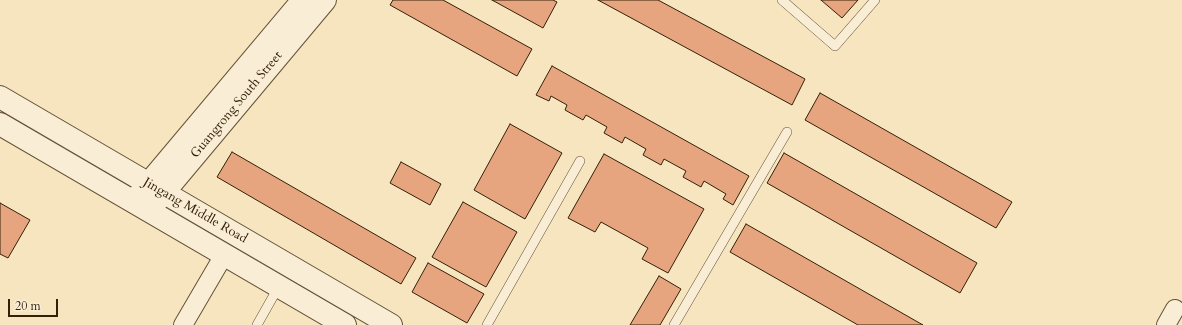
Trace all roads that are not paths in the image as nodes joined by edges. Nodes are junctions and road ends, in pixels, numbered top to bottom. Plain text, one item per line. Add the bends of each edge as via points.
1 (303, 0) edge
2 (325, 0) edge
3 (782, 0) edge
4 (875, 0) edge
5 (0, 97) edge
6 (0, 124) edge
7 (788, 132) dead end
8 (580, 161) dead end
9 (156, 188) junction
10 (141, 206) junction
11 (224, 255) junction
12 (279, 286) junction
13 (1175, 309) dead end
14 (183, 325) edge
15 (257, 325) edge
16 (345, 325) edge
17 (391, 325) edge
18 (487, 325) edge
19 (674, 325) edge
20 (1166, 325) edge

1 - 9 street, Guangrong South Street
2 - 9 street, Guangrong South Street
3 - 4 lane via 835,46
5 - 9 street, Jingang Middle Road
6 - 10 street, Jingang Middle Road
7 - 19 lane
8 - 18 lane
9 - 10 street, Guangrong South Street
9 - 17 street, Jingang Middle Road
10 - 11 street, Jingang Middle Road
11 - 12 street, Jingang Middle Road
11 - 14 street
12 - 15 lane
12 - 16 street, Jingang Middle Road
13 - 20 street

